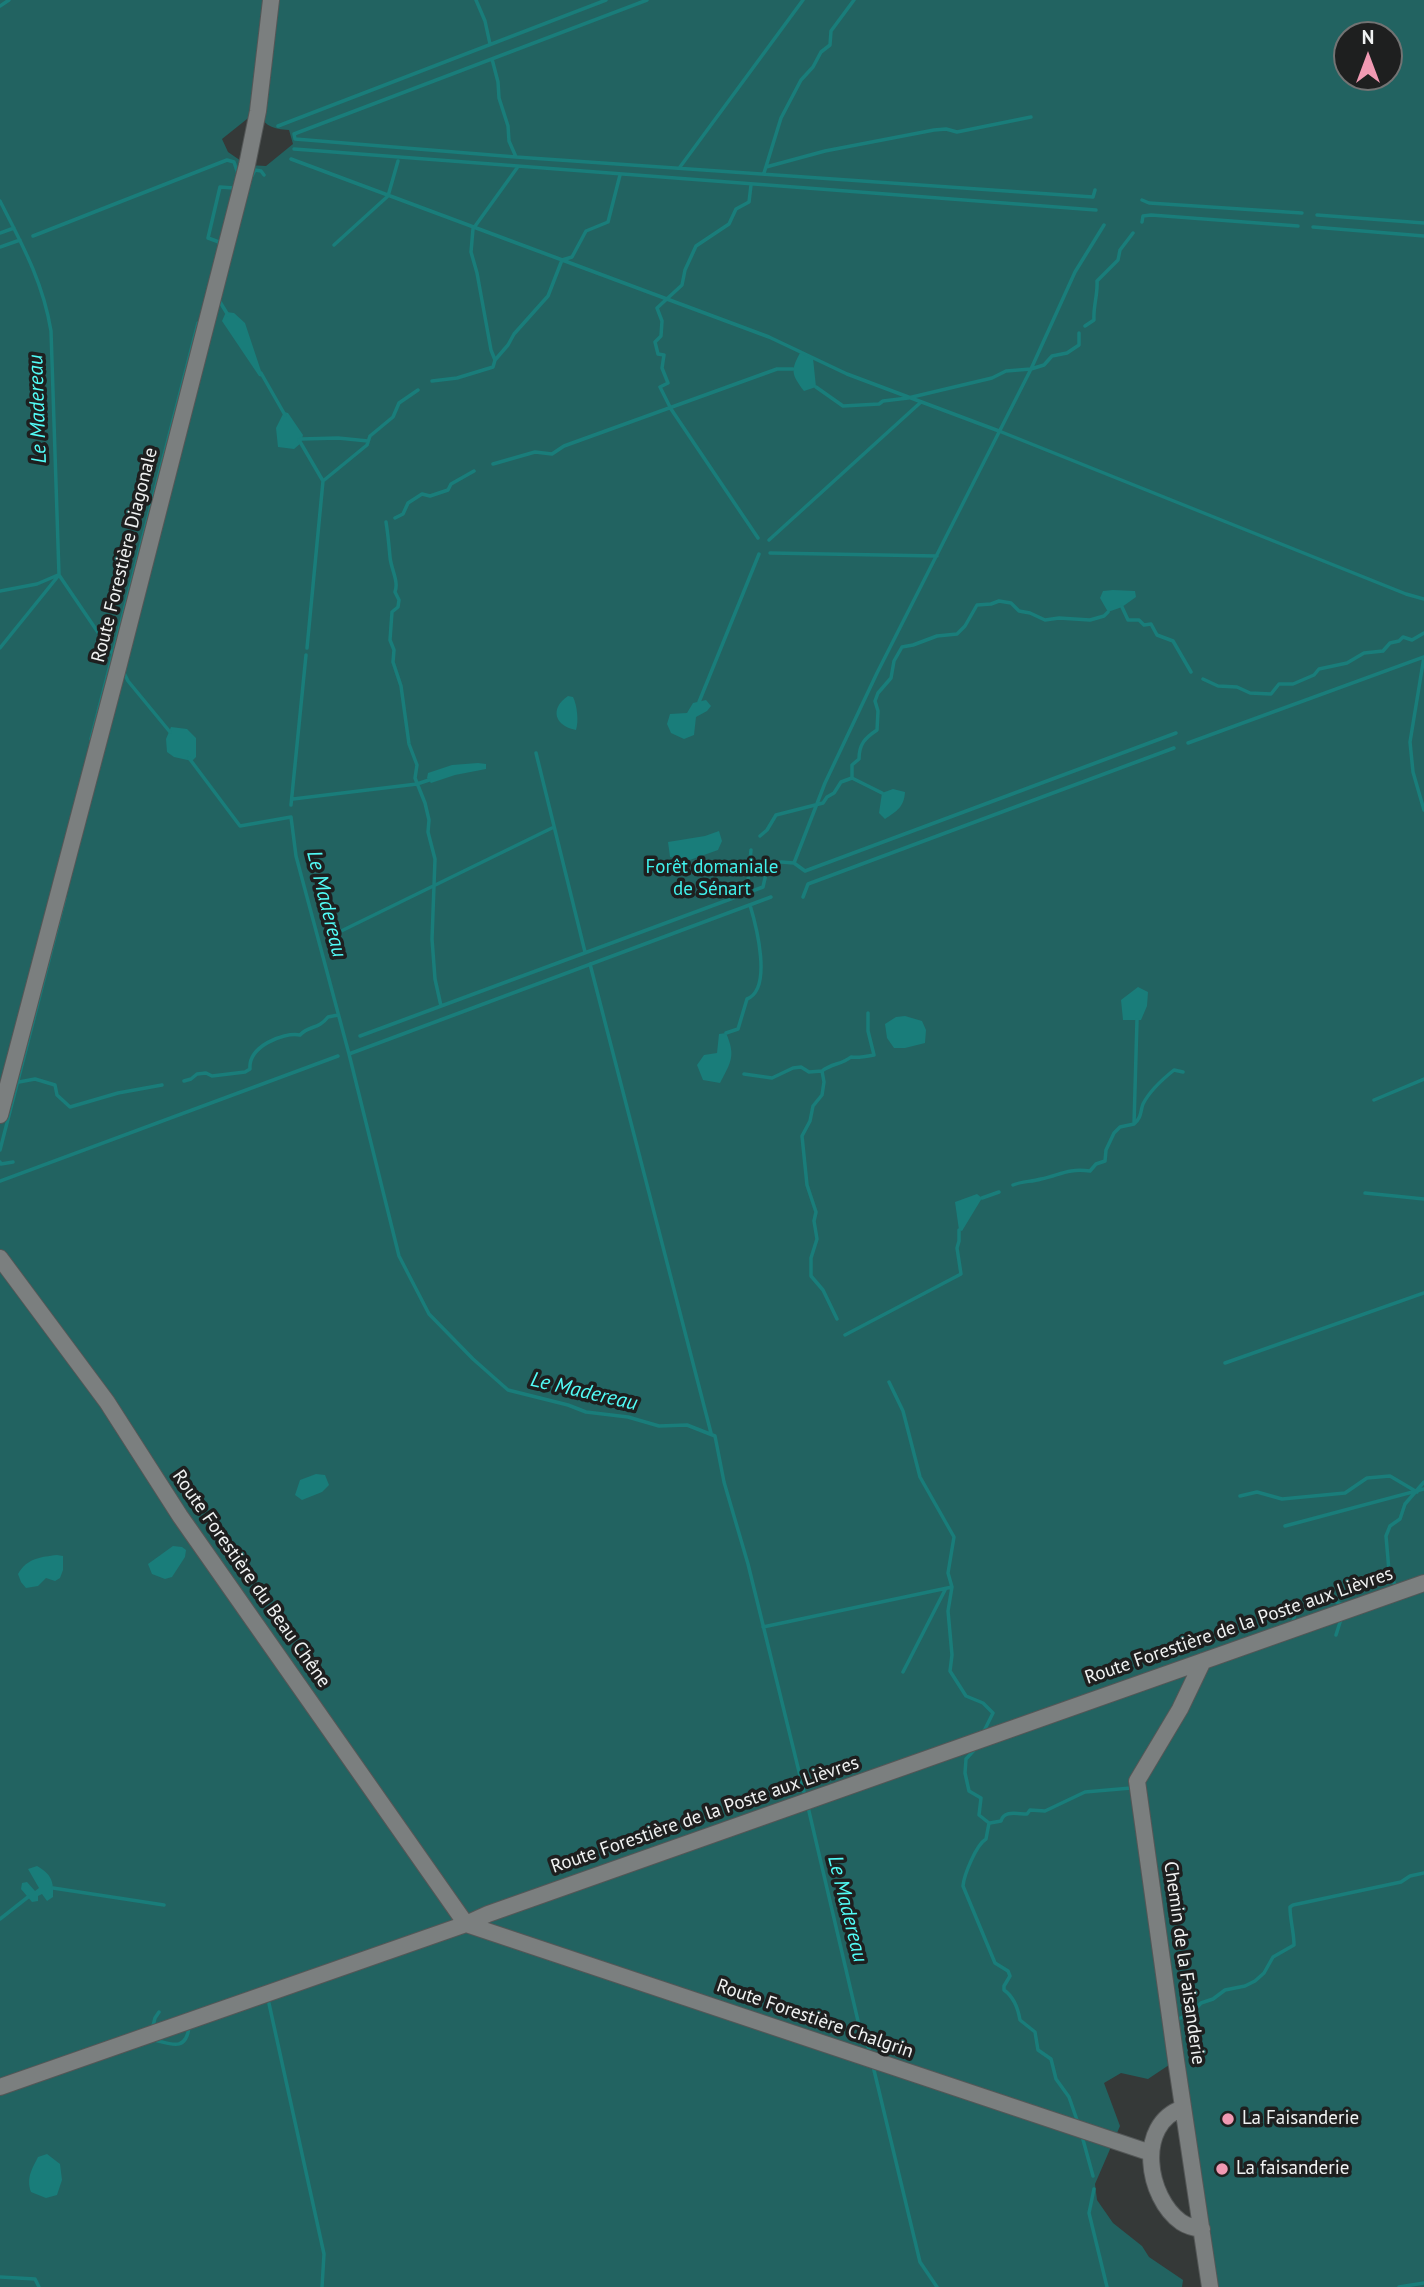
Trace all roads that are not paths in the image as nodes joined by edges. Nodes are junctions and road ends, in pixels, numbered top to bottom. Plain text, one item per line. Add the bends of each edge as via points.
1 (271, 0) edge
2 (0, 1115) edge
3 (0, 1258) edge
4 (1424, 1583) edge
5 (1203, 1661) junction
6 (466, 1924) junction
7 (0, 2087) edge
8 (1183, 2108) junction
9 (1151, 2153) junction
10 (1202, 2229) junction
11 (1210, 2287) edge

1 - 2 street, Route Forestière Diagonale via 247,165
3 - 6 street, Route Forestière du Beau Chêne via 107,1402 180,1516
4 - 5 street, Route Forestière de la Poste aux Lièvres
5 - 6 street, Route Forestière de la Poste aux Lièvres
5 - 8 street, Chemin de la Faisanderie via 1137,1781
6 - 7 street, Route Forestière de la Poste aux Lièvres
6 - 9 street, Route Forestière Chalgrin
8 - 9 street via 1163,2121
8 - 10 street, Chemin de la Faisanderie
9 - 10 street via 1152,2176 1163,2201 1178,2220
10 - 11 street, Chemin de la Faisanderie

